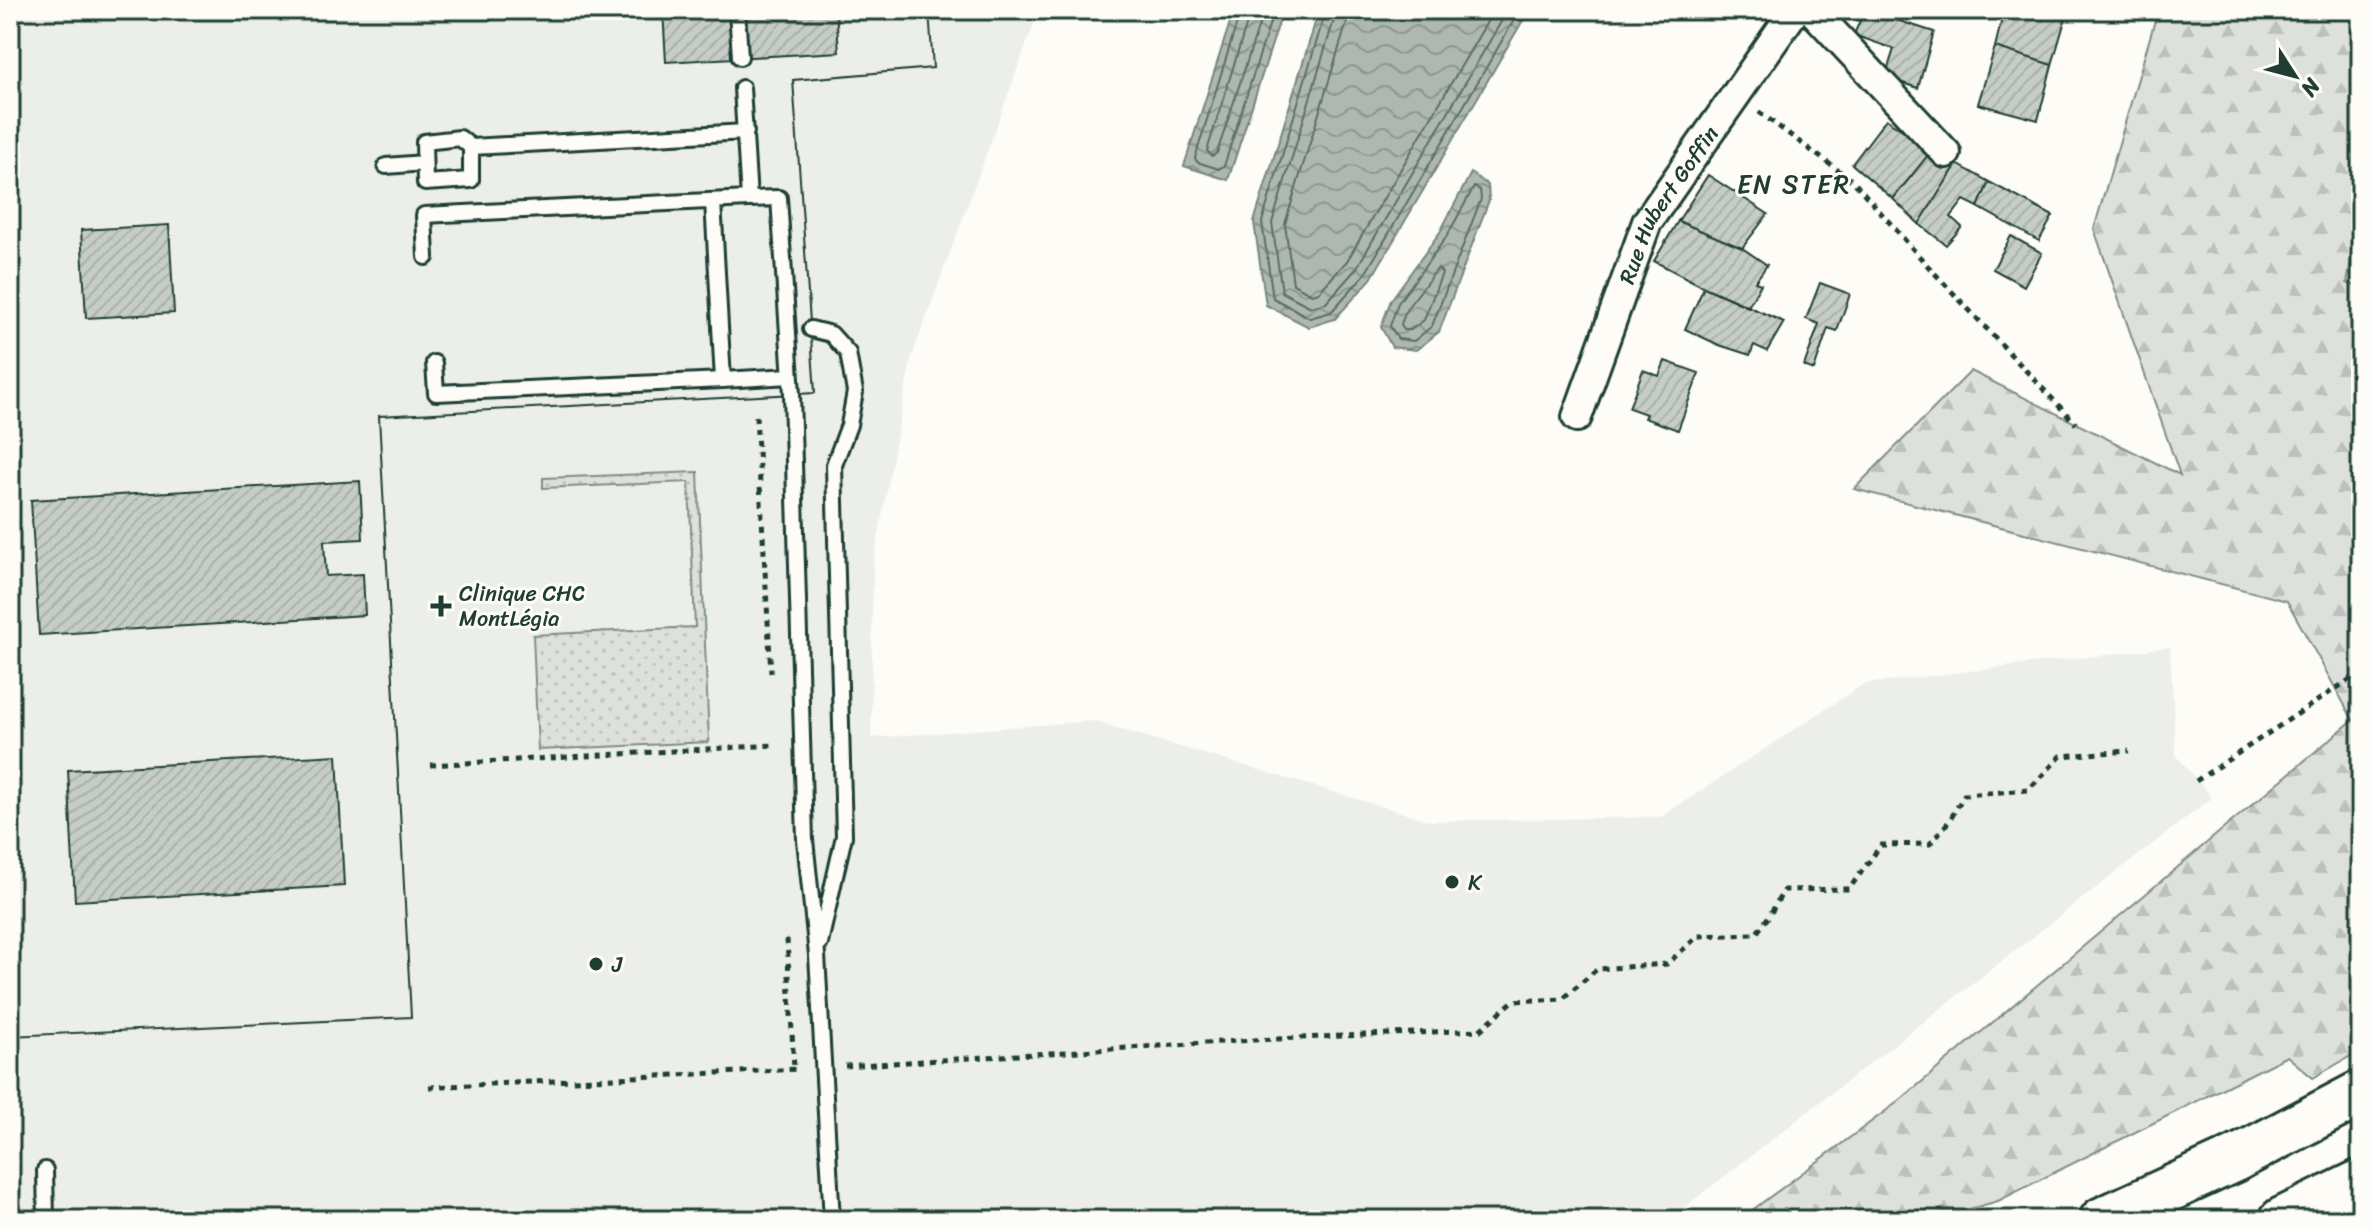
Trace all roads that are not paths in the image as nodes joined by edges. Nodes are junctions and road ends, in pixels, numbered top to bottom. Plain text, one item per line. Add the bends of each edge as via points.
1 (737, 10) edge
2 (1795, 10) edge
3 (1812, 10) edge
4 (740, 57) dead end
5 (742, 88) dead end
6 (746, 132) junction
7 (471, 147) junction
8 (1946, 153) dead end
9 (424, 163) junction
10 (386, 166) dead end
11 (749, 199) junction
12 (713, 201) junction
13 (426, 257) dead end
14 (811, 329) dead end
15 (434, 363) dead end
16 (790, 376) junction
17 (723, 380) junction
18 (1577, 417) dead end
19 (817, 955) junction
20 (2361, 1093) edge
21 (45, 1170) dead end
22 (2361, 1182) edge
23 (46, 1220) edge
24 (832, 1220) edge
25 (2102, 1220) edge
26 (2282, 1220) edge

1 - 4 lane
2 - 18 street, Rue Hubert Goffin via 1647,222
3 - 8 street
5 - 6 lane
6 - 7 lane
6 - 11 lane
7 - 9 lane via 460,138 424,142
7 - 9 lane via 471,180 425,183
9 - 10 lane
11 - 12 lane
11 - 16 lane via 779,198
12 - 13 lane via 424,215
12 - 17 lane
14 - 19 lane via 831,334 848,353 855,392 834,465 844,836
15 - 17 lane via 436,393
16 - 17 lane
16 - 19 lane via 805,840
19 - 24 lane
20 - 25 highway
21 - 23 lane
22 - 26 highway

